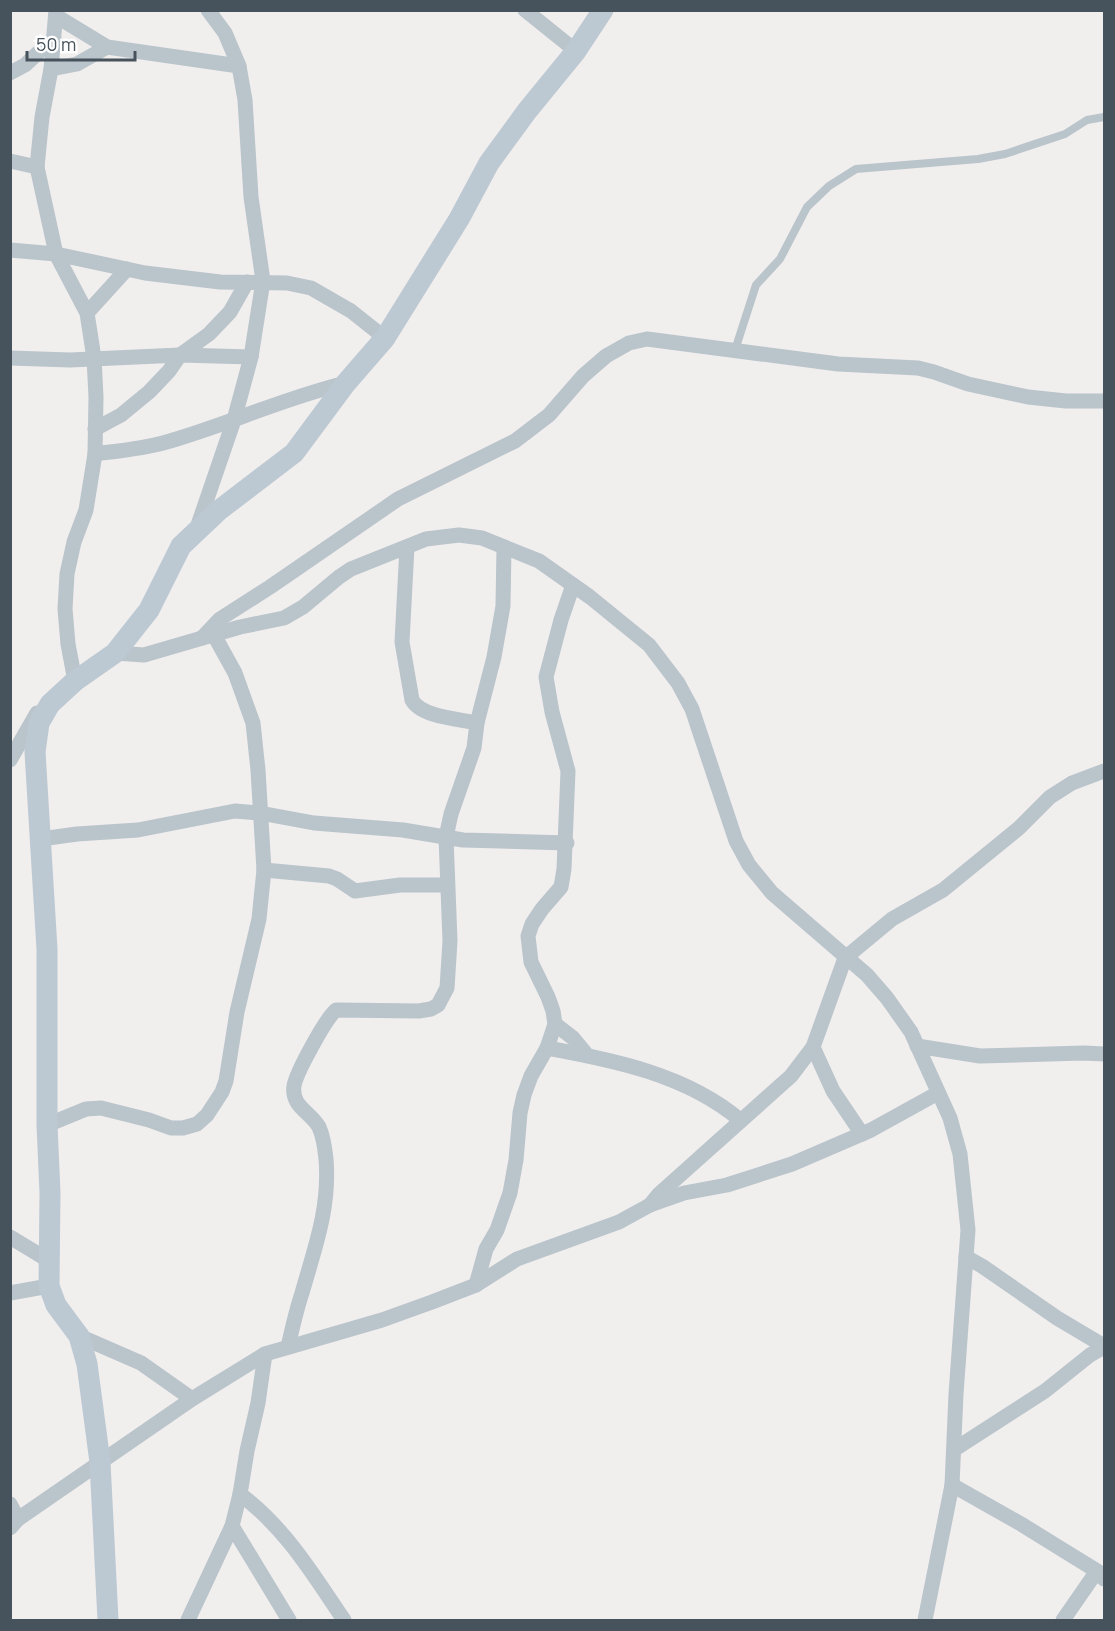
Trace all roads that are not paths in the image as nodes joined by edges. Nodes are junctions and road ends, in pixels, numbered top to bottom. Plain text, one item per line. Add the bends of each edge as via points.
1 (208, 10) edge
2 (525, 10) edge
3 (603, 10) edge
4 (56, 13) edge
5 (54, 38) junction
6 (107, 47) junction
7 (576, 51) junction
8 (239, 66) junction
9 (51, 69) junction
10 (10, 73) edge
11 (1104, 117) edge
12 (10, 161) edge
13 (37, 167) junction
14 (10, 250) edge
15 (56, 254) junction
16 (127, 269) junction
17 (263, 281) junction
18 (247, 282) junction
19 (87, 313) junction
20 (385, 338) junction
21 (735, 350) junction
22 (180, 355) junction
23 (251, 357) junction
24 (10, 358) edge
25 (94, 358) junction
26 (346, 383) junction
27 (1104, 400) edge
28 (234, 420) junction
29 (96, 429) junction
30 (95, 454) junction
31 (196, 531) junction
32 (407, 547) junction
33 (504, 547) junction
34 (573, 585) junction
35 (208, 637) junction
36 (115, 653) junction
37 (75, 681) junction
38 (50, 704) junction
39 (477, 723) junction
40 (10, 760) edge
41 (1104, 771) edge
42 (261, 813) junction
43 (446, 837) junction
44 (41, 839) junction
45 (567, 843) junction
46 (264, 870) junction
47 (446, 885) junction
48 (845, 958) junction
49 (555, 1024) junction
50 (917, 1046) junction
51 (813, 1047) junction
52 (547, 1048) junction
53 (1104, 1054) edge
54 (587, 1055) junction
55 (938, 1093) junction
56 (740, 1120) junction
57 (47, 1125) junction
58 (862, 1134) junction
59 (650, 1206) junction
60 (10, 1237) edge
61 (966, 1257) junction
62 (48, 1260) junction
63 (476, 1285) junction
64 (49, 1286) junction
65 (10, 1293) edge
66 (79, 1336) junction
67 (1104, 1346) edge
68 (288, 1347) junction
69 (265, 1354) junction
70 (192, 1399) junction
71 (955, 1449) junction
72 (100, 1462) junction
73 (952, 1485) junction
74 (240, 1494) junction
75 (10, 1504) edge
76 (14, 1524) edge
77 (232, 1526) junction
78 (1101, 1575) edge
79 (108, 1620) edge
80 (188, 1620) edge
81 (289, 1620) edge
82 (344, 1620) edge
83 (925, 1620) edge
84 (1063, 1620) edge

1 - 8 street via 225,33
2 - 7 street
3 - 7 street
4 - 5 street
4 - 6 street
5 - 9 street
5 - 10 street via 25,65
6 - 8 street
6 - 9 street via 77,64
7 - 20 street via 489,163
8 - 17 street
9 - 13 street
11 - 21 lane via 1087,120 1065,134 1005,154 856,169 829,186 807,207 780,259 756,285
12 - 13 street
13 - 15 street
14 - 15 street
15 - 16 street
15 - 19 street
16 - 18 street
16 - 19 street
17 - 18 street
17 - 20 street via 311,288 351,311
17 - 23 street
18 - 22 street via 230,312
19 - 25 street
20 - 26 street
21 - 27 street via 838,364 918,368 1028,397
21 - 35 street via 647,339 629,343 606,356 549,415 515,441 398,499 220,619
22 - 23 street
22 - 25 street
22 - 29 street via 149,392
23 - 28 street
24 - 25 street
25 - 29 street
26 - 28 street via 286,399
26 - 31 street via 294,453
28 - 30 street via 160,444
28 - 31 street
29 - 30 street
30 - 37 street via 86,510 67,574 65,609
31 - 36 street via 175,555 149,610
32 - 33 street via 426,539 459,535 482,538
32 - 35 street via 351,569 292,614
32 - 39 street via 402,642 412,700 420,710
33 - 34 street via 539,561
33 - 39 street via 503,606
34 - 45 street via 546,677 568,771
34 - 48 street via 649,645 678,683 692,709 736,841 749,865 772,893
35 - 36 street via 144,655
35 - 42 street via 235,673 253,723
36 - 37 street
37 - 38 street
38 - 40 street via 37,712
38 - 44 street via 39,723 35,752
39 - 43 street via 474,748
41 - 48 street via 1072,783 1050,797 1019,828 943,890 892,919
42 - 43 street via 314,823
42 - 44 street via 235,811 138,830
42 - 46 street
43 - 45 street
43 - 47 street
44 - 57 street via 47,949
45 - 49 street via 561,887 542,909 528,936 531,962
46 - 47 street via 329,876 355,891 400,885
46 - 57 street via 259,919 226,1081 207,1115 197,1124 177,1129 101,1108 86,1109
47 - 68 street via 450,915 448,974 441,1001 431,1009 419,1011 336,1010 296,1079 296,1102 316,1123 323,1139 326,1187 324,1217
48 - 50 street via 887,998
48 - 51 street
49 - 52 street
49 - 54 street
50 - 53 street via 980,1056
50 - 55 street
51 - 56 street via 791,1076
51 - 58 street via 833,1091
52 - 54 street
52 - 63 street via 524,1095 510,1193 486,1249
54 - 56 street via 702,1093
55 - 58 street
55 - 61 street via 960,1154 968,1230
56 - 59 street
57 - 62 street
58 - 59 street via 792,1164
59 - 63 street via 517,1259
60 - 62 street
61 - 67 street
61 - 71 street
62 - 64 street
63 - 68 street via 382,1320
64 - 65 street
64 - 66 street via 56,1305
66 - 70 street via 141,1363
66 - 72 street via 87,1364
67 - 71 street via 1045,1391
68 - 69 street
69 - 70 street
69 - 74 street
70 - 72 street
71 - 73 street
72 - 76 street
72 - 79 street
73 - 78 street
73 - 83 street
74 - 77 street
74 - 82 street via 296,1548
75 - 76 street
77 - 80 street
77 - 81 street
78 - 84 street

